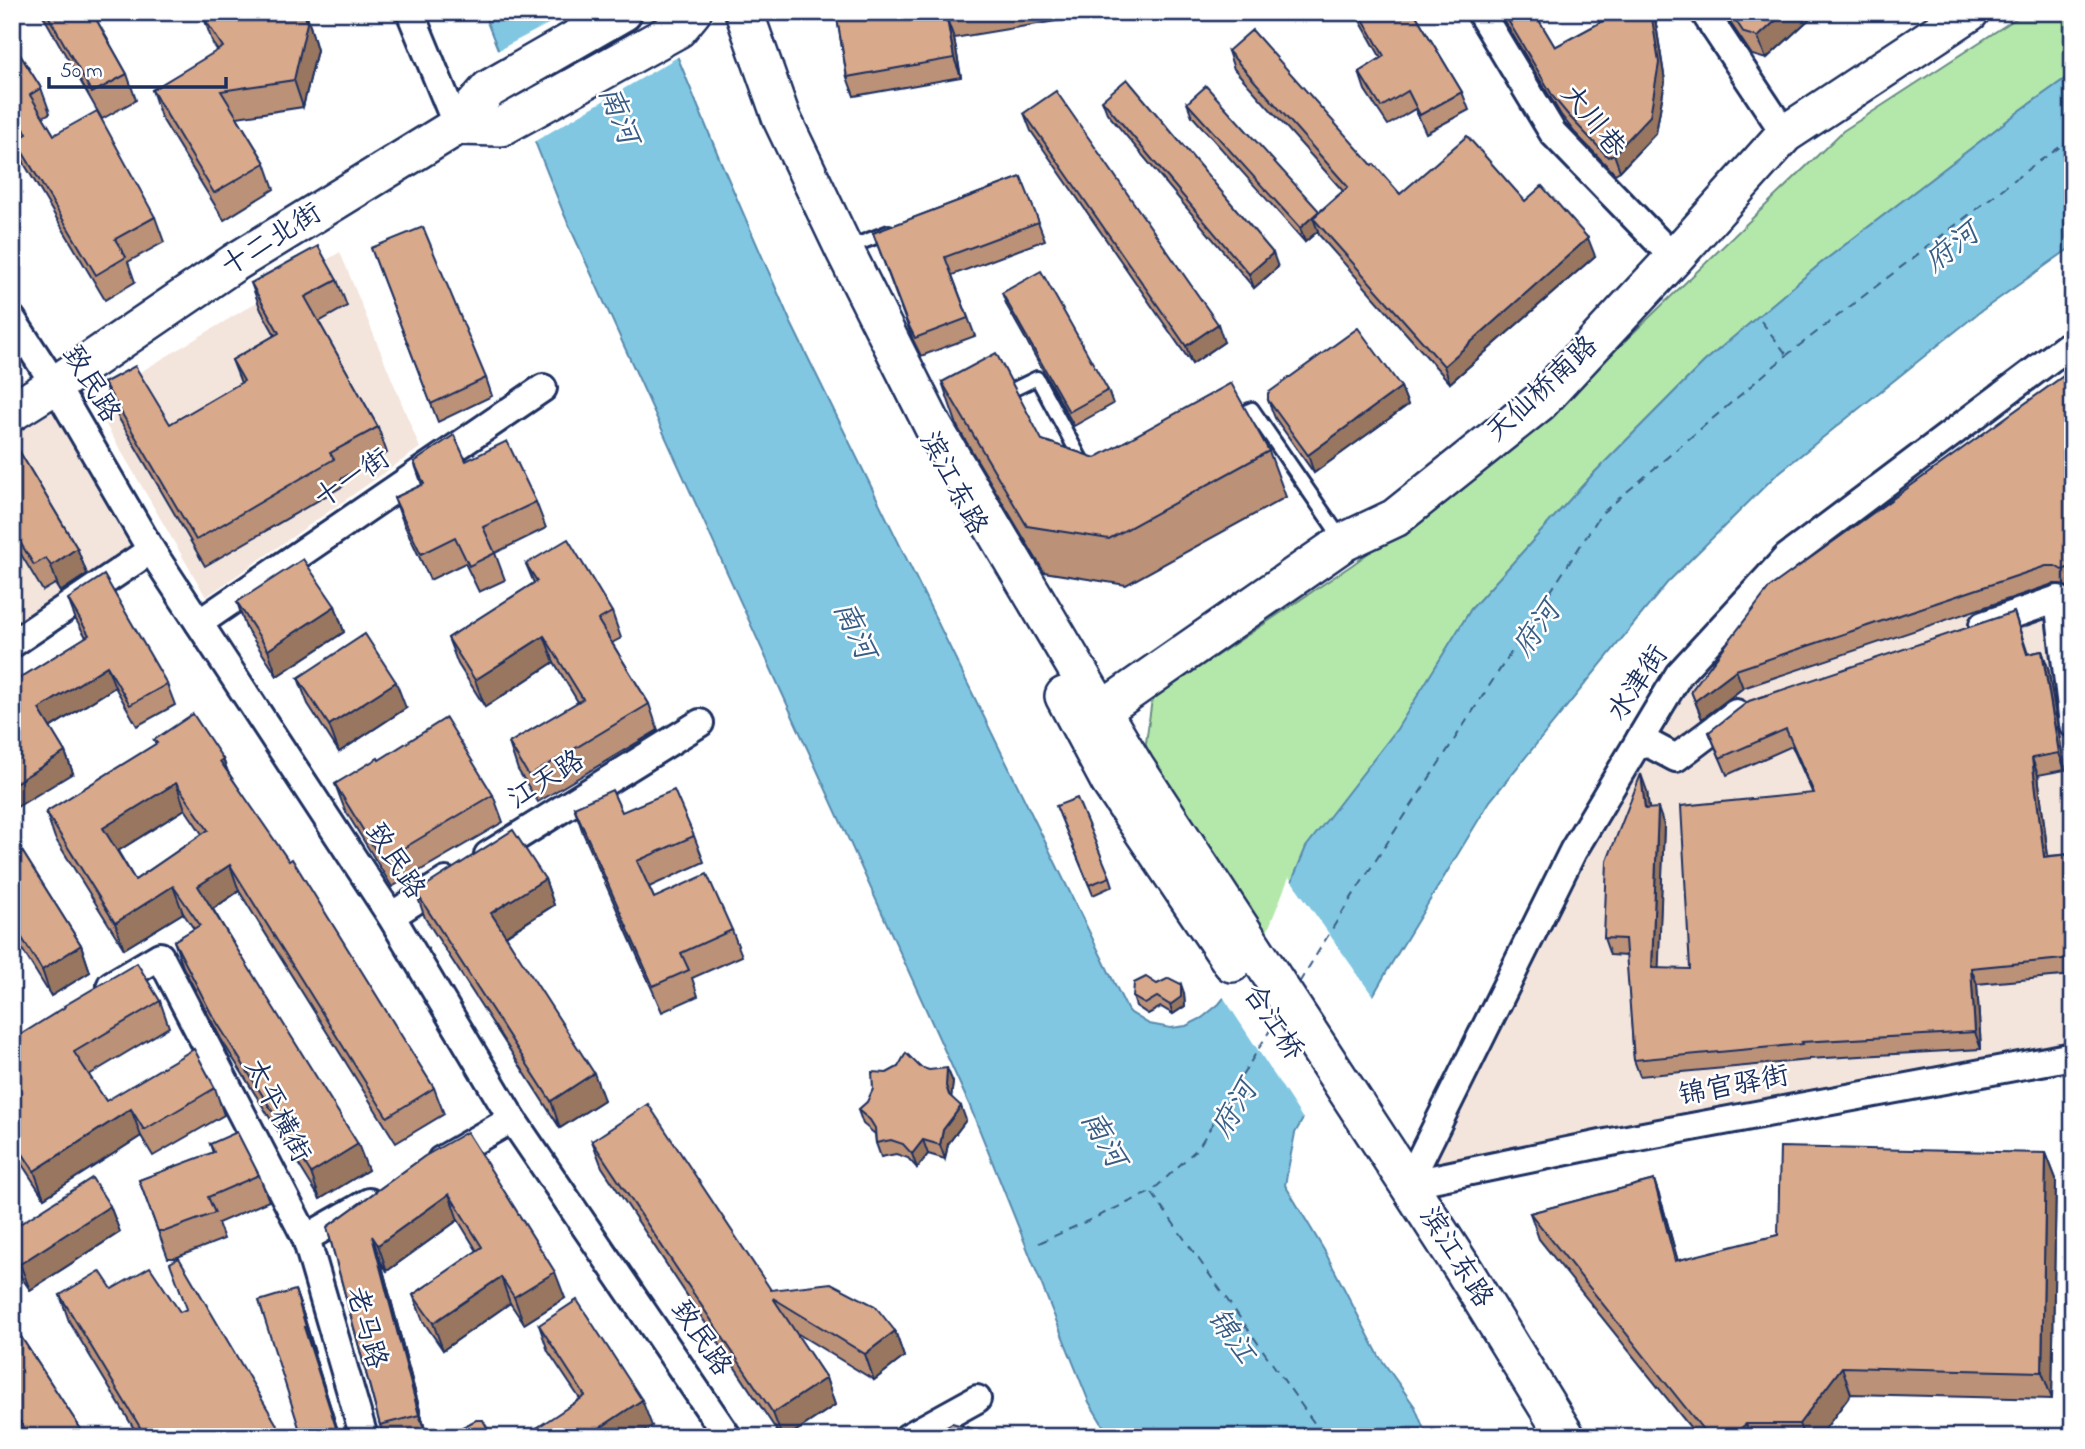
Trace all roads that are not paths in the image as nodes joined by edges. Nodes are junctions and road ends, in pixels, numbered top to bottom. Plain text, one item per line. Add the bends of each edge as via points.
1 (410, 12) edge
2 (623, 12) edge
3 (721, 12) edge
4 (744, 12) edge
5 (1480, 12) edge
6 (1704, 12) edge
7 (1969, 12) edge
8 (685, 21) edge
9 (457, 126) junction
10 (1785, 134) junction
11 (906, 226) edge
12 (844, 249) junction
13 (1674, 258) junction
14 (12, 319) edge
15 (2073, 342) edge
16 (55, 385) junction
17 (543, 388) dead end
18 (991, 401) edge
19 (12, 412) edge
20 (1227, 420) edge
21 (1088, 472) edge
22 (1344, 542) junction
23 (151, 550) junction
24 (199, 623) junction
25 (1954, 634) edge
26 (12, 644) edge
27 (1761, 699) edge
28 (1091, 719) junction
29 (701, 723) dead end
30 (2073, 724) edge
31 (1640, 738) junction
32 (391, 916) junction
33 (1223, 927) joint
34 (92, 997) edge
35 (2073, 1056) edge
36 (1334, 1094) junction
37 (512, 1119) junction
38 (415, 1175) edge
39 (1408, 1184) junction
40 (391, 1189) edge
41 (306, 1238) junction
42 (976, 1399) dead end
43 (364, 1437) edge
44 (728, 1437) edge
45 (908, 1437) edge
46 (1540, 1437) edge
47 (1566, 1437) edge

1 - 9 street
2 - 9 main road, 十二北街 via 489,89
3 - 28 main road, 滨江东路 via 765,134
4 - 12 main road, 滨江东路 via 781,117
5 - 13 street, 大川巷 via 1553,133
6 - 10 street
7 - 10 main road, 天仙桥南路
8 - 9 main road via 501,127
9 - 16 main road, 十二北街 via 234,263
10 - 13 main road, 天仙桥南路
11 - 12 lane
12 - 28 main road, 滨江东路
13 - 22 main road, 天仙桥南路 via 1539,402 1395,518
14 - 16 street, 致民路
15 - 31 street, 水津街 via 1786,558 1679,674
16 - 19 main road, 十二北街
16 - 23 street, 致民路
17 - 24 street, 十一街
18 - 21 lane via 1037,378
20 - 22 lane via 1252,409
22 - 28 main road, 天仙桥南路
23 - 24 street, 致民路
23 - 26 street
24 - 32 street, 致民路
25 - 30 street via 2057,600
27 - 31 street via 1748,703 1676,758
28 - 33 main road, 滨江东路
29 - 32 street, 江天路
31 - 39 street, 水津街 via 1573,851
32 - 37 street, 致民路
33 - 36 main road, 合江桥
34 - 41 street, 太平横街 via 160,956
35 - 39 street, 锦官驿街
36 - 39 main road, 滨江东路
36 - 46 main road, 滨江东路
37 - 38 street
37 - 44 street, 致民路
39 - 47 main road, 滨江东路
40 - 41 street
41 - 43 street, 老马路
42 - 45 street

